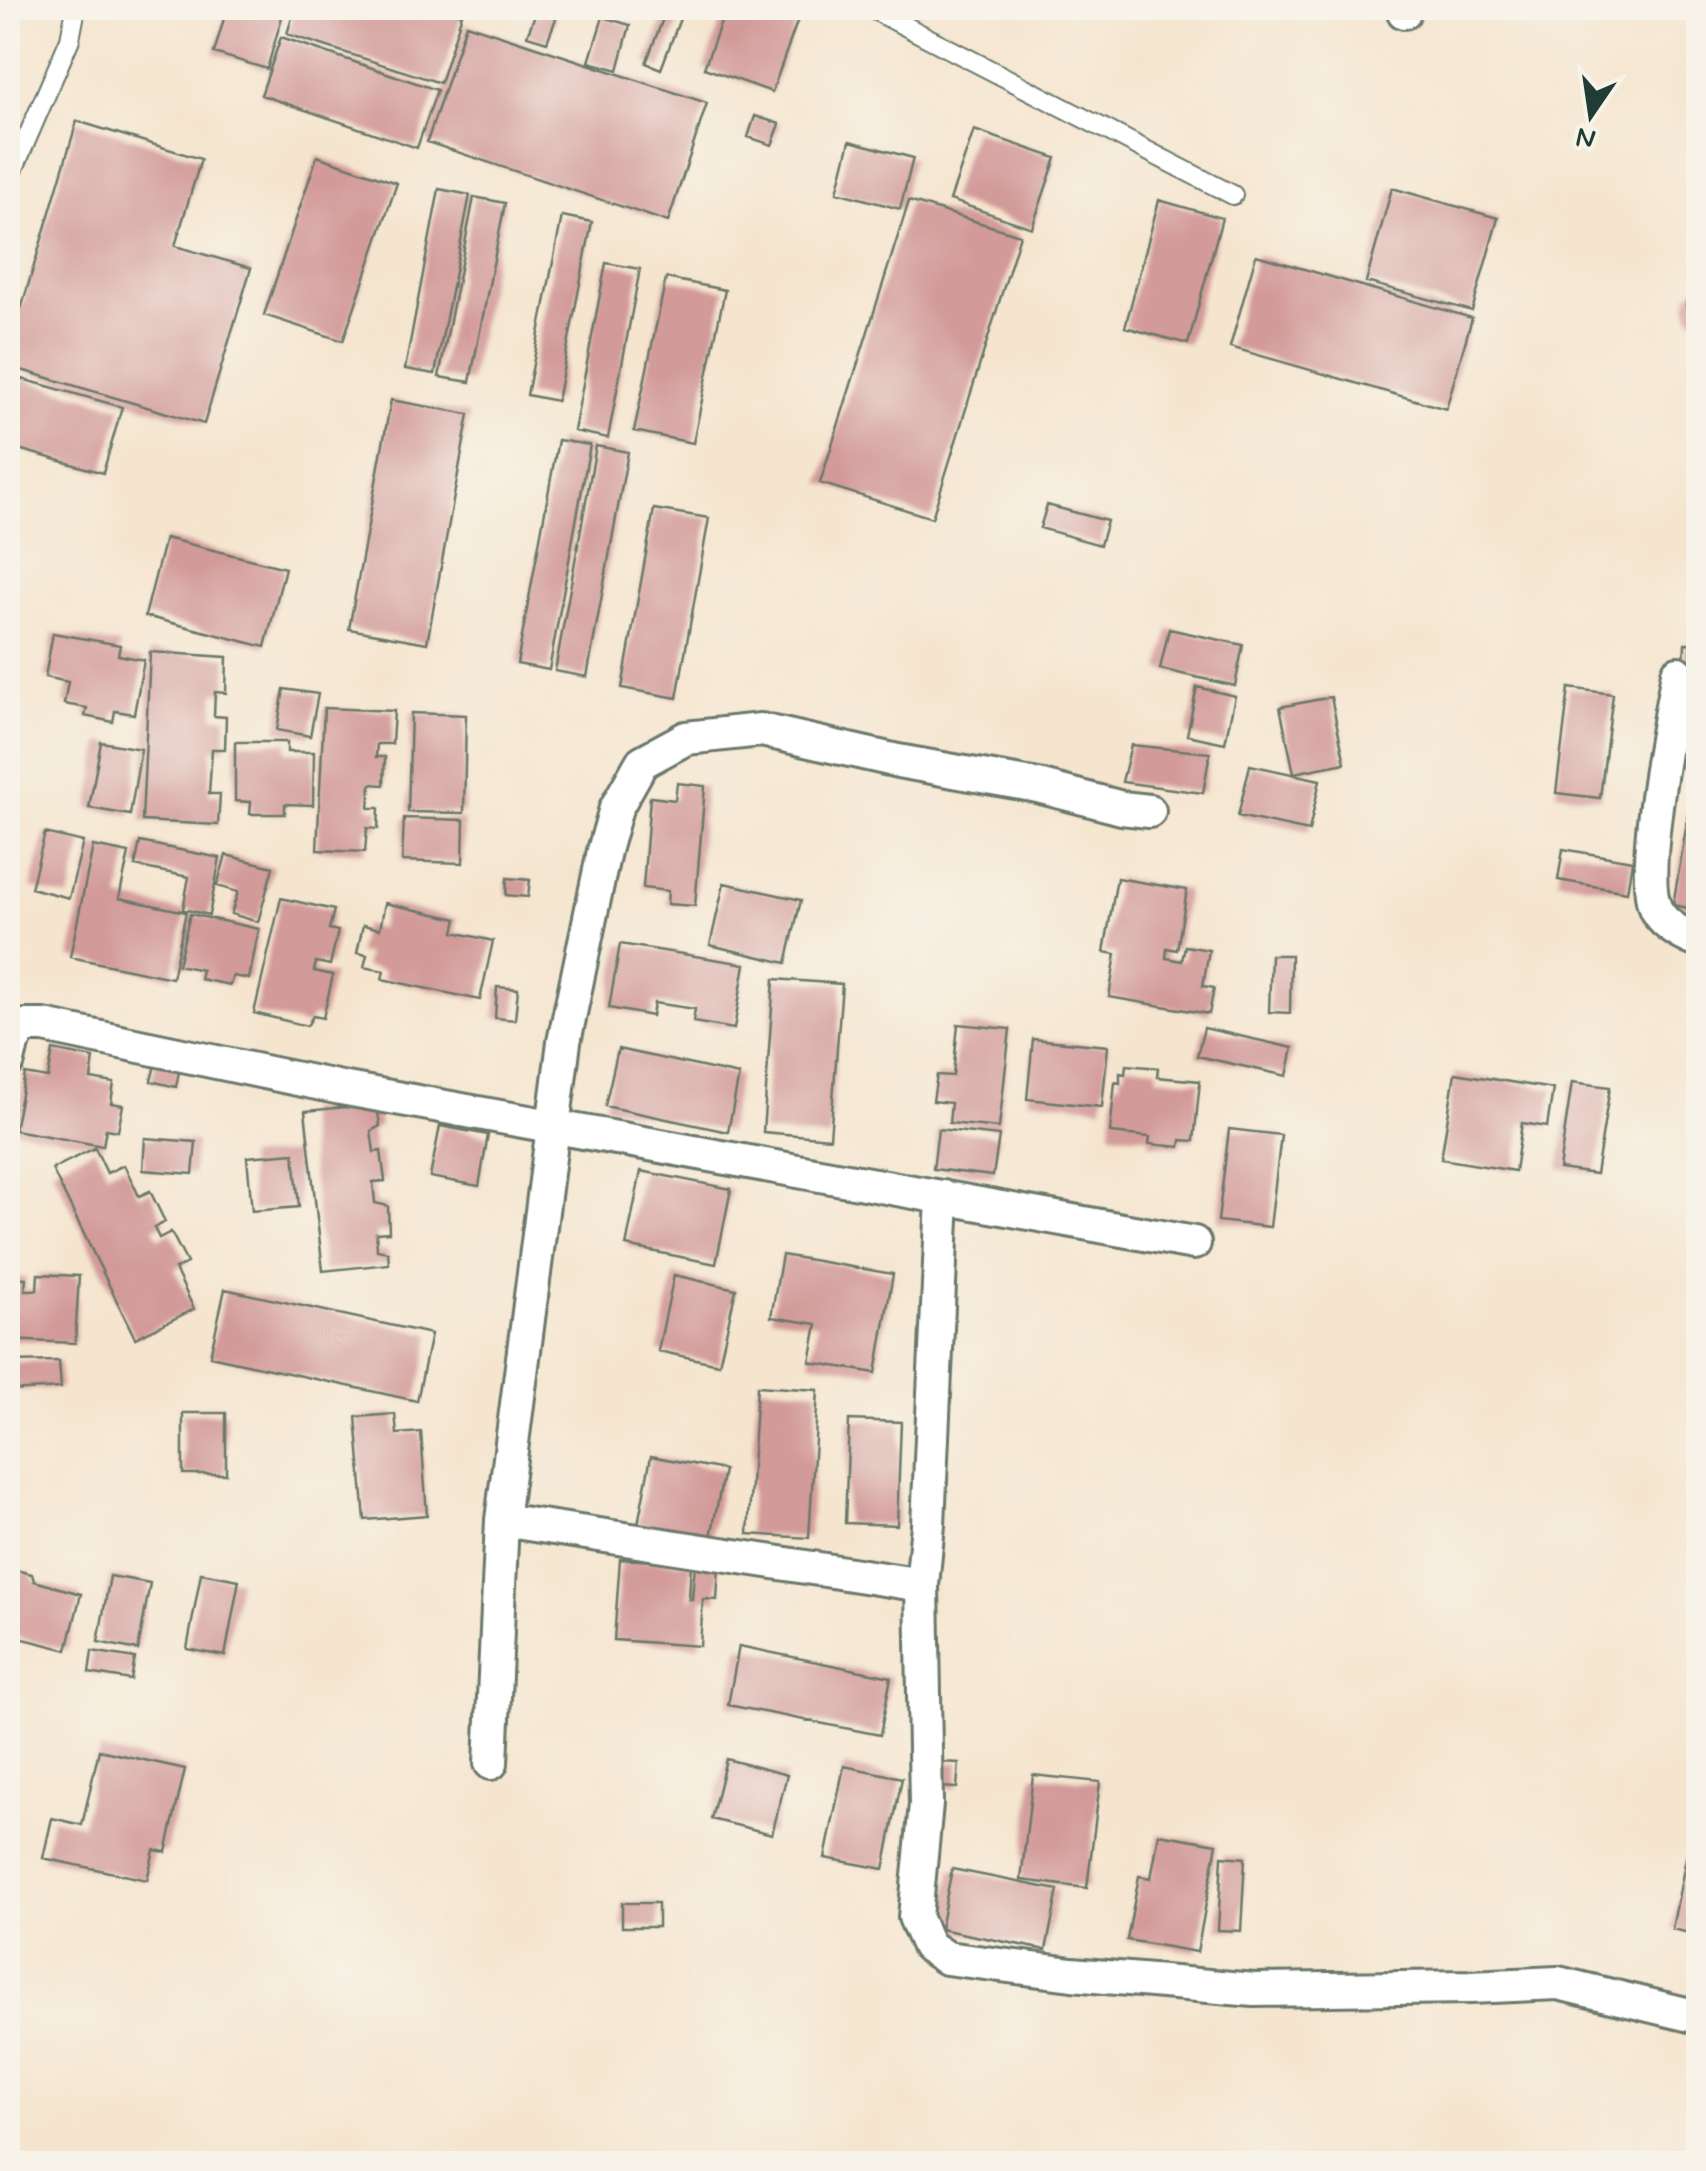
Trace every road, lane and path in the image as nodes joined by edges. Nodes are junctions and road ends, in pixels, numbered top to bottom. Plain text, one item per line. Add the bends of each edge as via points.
1 (76, 8) edge
2 (870, 8) edge
3 (8, 182) edge
4 (1233, 195) dead end
5 (1678, 673) dead end
6 (1149, 811) dead end
7 (1698, 941) edge
8 (8, 1061) edge
9 (552, 1126) junction
10 (943, 1198) junction
11 (1194, 1243) dead end
12 (502, 1520) junction
13 (922, 1584) junction
14 (492, 1763) dead end
15 (1698, 2016) edge

1 - 3 lane via 70,40
2 - 4 lane
5 - 7 street via 1648,884 1657,912
6 - 9 street via 761,730 686,738 642,762 616,808
8 - 9 street via 25,1026 44,1026
9 - 10 street
9 - 12 street
10 - 11 street
10 - 13 street
12 - 13 street
12 - 14 street
13 - 15 street via 926,1804 915,1918 928,1946 946,1958 1254,1990 1558,1983

